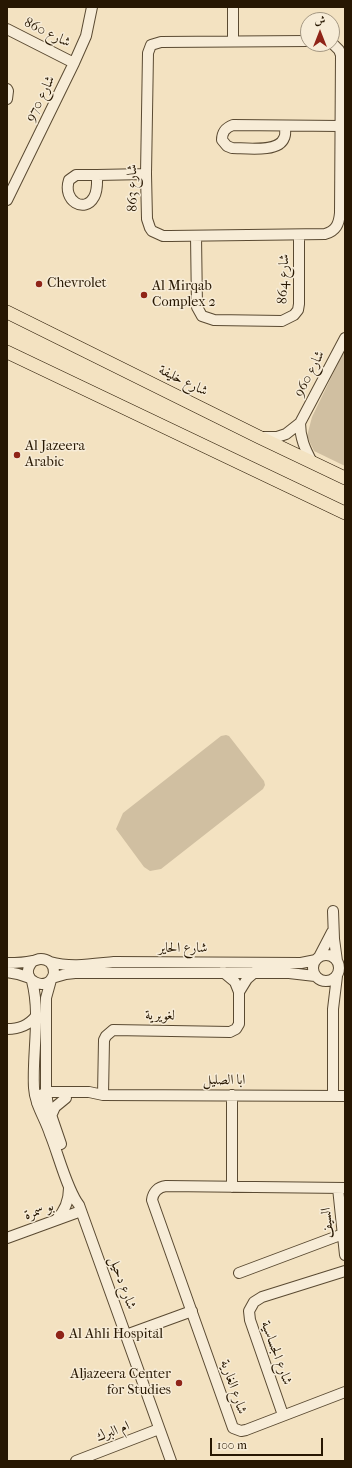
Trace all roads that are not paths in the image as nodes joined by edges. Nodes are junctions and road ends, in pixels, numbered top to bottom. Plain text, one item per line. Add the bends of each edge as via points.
1 (92, 7) edge
2 (233, 7) edge
3 (7, 29) edge
4 (233, 41) junction
5 (300, 41) edge
6 (339, 52) edge
7 (74, 62) junction
8 (7, 89) edge
9 (7, 99) edge
10 (285, 126) junction
11 (340, 126) junction
12 (343, 160) edge
13 (146, 174) junction
14 (97, 175) dead end
15 (7, 200) edge
16 (299, 234) junction
17 (196, 236) junction
18 (7, 306) edge
19 (11, 314) edge
20 (345, 338) edge
21 (7, 352) edge
22 (300, 423) junction
23 (259, 437) junction
24 (312, 462) junction
25 (345, 478) edge
26 (345, 513) edge
27 (333, 911) dead end
28 (334, 928) junction
29 (318, 959) junction
30 (33, 961) junction
31 (337, 961) junction
32 (50, 962) junction
33 (7, 963) edge
34 (7, 972) edge
35 (223, 972) junction
36 (255, 972) junction
37 (337, 976) junction
38 (316, 977) junction
39 (51, 979) junction
40 (31, 980) junction
41 (239, 992) junction
42 (333, 1009) junction
43 (36, 1016) junction
44 (11, 1029) edge
45 (35, 1043) junction
46 (45, 1075) junction
47 (66, 1095) junction
48 (103, 1095) junction
49 (232, 1095) junction
50 (41, 1096) junction
51 (333, 1096) junction
52 (345, 1096) edge
53 (51, 1116) junction
54 (69, 1186) junction
55 (232, 1187) junction
56 (342, 1188) edge
57 (80, 1208) junction
58 (56, 1220) junction
59 (343, 1234) junction
60 (7, 1238) edge
61 (345, 1255) edge
62 (345, 1270) edge
63 (239, 1273) dead end
64 (192, 1311) junction
65 (126, 1335) junction
66 (345, 1392) edge
67 (284, 1415) junction
68 (159, 1429) junction
69 (76, 1461) edge
70 (171, 1461) edge

1 - 7 street, شارع 970 via 86,36
2 - 4 street
3 - 7 street, شارع 860
4 - 5 street, شارع 863
4 - 13 street, شارع 863 via 161,42 149,48
6 - 11 street, شارع 863
7 - 15 street, شارع 970
8 - 9 street
10 - 10 street via 233,125 225,129 222,140 232,148 270,148 284,140
10 - 11 street
11 - 12 street, شارع 863
12 - 16 street, شارع 863 via 338,225 325,234
13 - 14 street
13 - 17 street, شارع 863 via 150,228 163,236
16 - 17 street, شارع 863
16 - 17 street, شارع 864 via 298,310 282,321 214,320 202,316 197,307
18 - 19 street
19 - 23 main road, شارع خليفة
20 - 22 street, شارع 960
21 - 26 main road
22 - 23 street, شارع 960 via 286,434
22 - 24 street via 304,448
23 - 24 main road, شارع خليفة
24 - 25 main road, شارع خليفة
27 - 28 street
28 - 29 street
28 - 31 street
29 - 31 street via 329,956
29 - 32 street, شارع الحاير via 301,963 114,962 62,965
29 - 38 street via 313,968
30 - 32 street via 41,959
30 - 33 street
30 - 40 street via 28,971
31 - 37 street
32 - 39 street via 54,970
34 - 40 street
35 - 36 street, شارع الحاير
35 - 39 street, شارع الحاير via 75,973
35 - 41 street via 235,982
36 - 38 street, شارع الحاير via 289,972
36 - 41 street
37 - 38 street via 326,982
37 - 42 street
38 - 42 street via 326,989
39 - 40 street via 40,984
39 - 46 street, شارع دحيل via 46,998
40 - 43 street, شارع دحيل via 35,991
41 - 48 street, لغويرية via 240,1024 230,1032 117,1029 109,1032 104,1040
42 - 51 street
43 - 44 street via 25,1026
43 - 45 street, شارع دحيل
44 - 45 street via 25,1032
45 - 50 street, شارع دحيل
46 - 47 street
46 - 50 street, شارع دحيل
47 - 48 street, ابا الصليل via 89,1092
47 - 50 street, ابا الصليل
47 - 53 street
48 - 49 street, ابا الصليل
49 - 51 street, ابا الصليل
49 - 55 street
50 - 53 street, شارع دحيل
50 - 54 street, شارع دحيل via 48,1128
51 - 52 street, ابا الصليل
53 - 57 street, شارع دحيل via 77,1189
54 - 57 street, شارع دحيل
54 - 58 street via 67,1204
55 - 56 street, شارع الغارية
55 - 64 street, شارع الغارية via 162,1187 156,1190 152,1197
56 - 59 street, السيف
57 - 58 street, بو سمرة
57 - 65 street, شارع دحيل
58 - 60 street, بو سمرة
59 - 61 street, السيف
59 - 63 street
62 - 67 street, شارع الجساسية via 262,1297 254,1302 249,1311
64 - 65 street
64 - 67 street, شارع الغارية via 233,1428 246,1430
65 - 68 street, شارع دحيل
66 - 67 street, شارع الغارية
68 - 69 street, ام البرك
68 - 70 street, شارع دحيل

